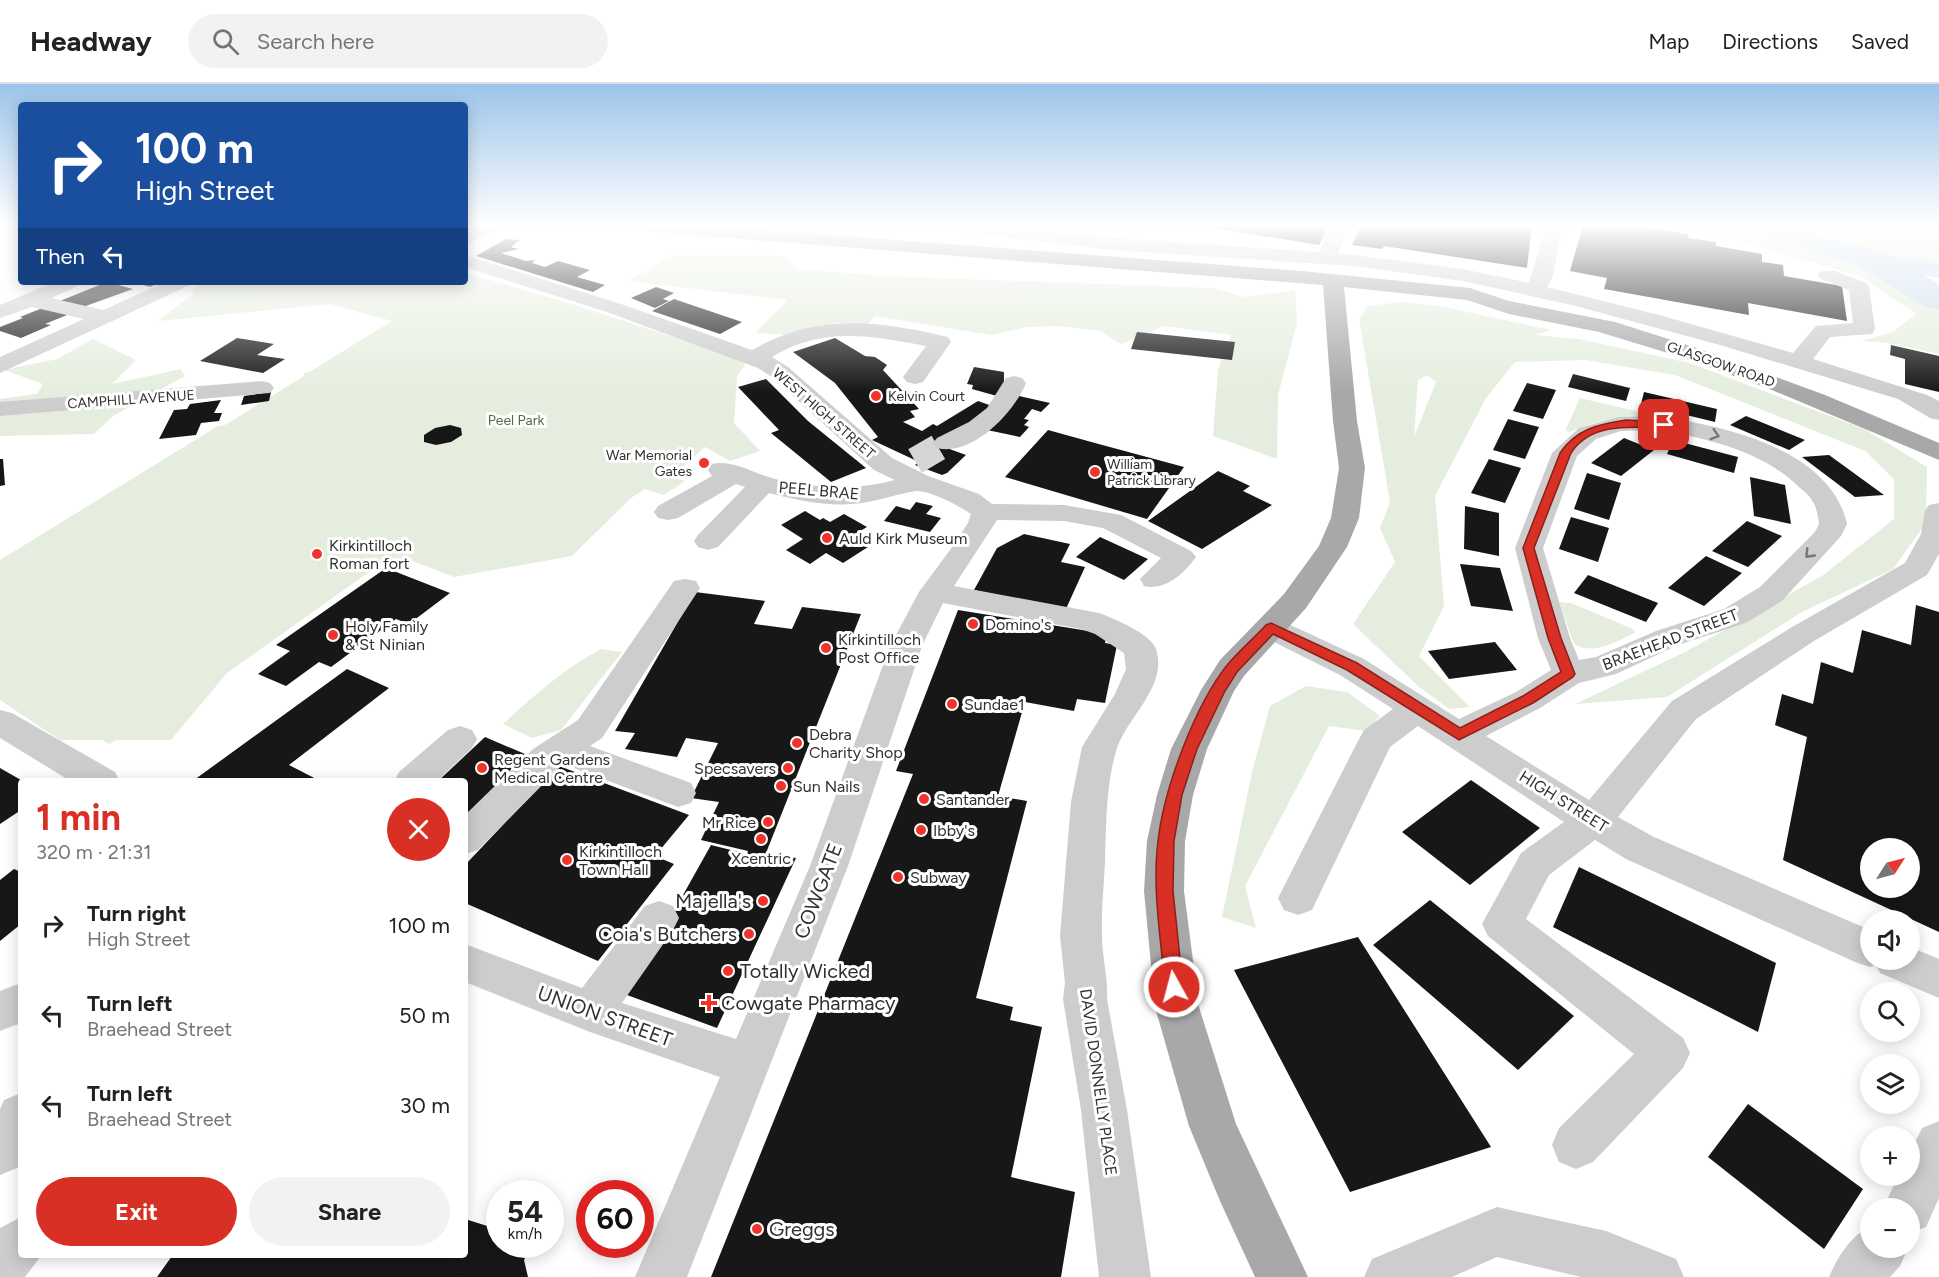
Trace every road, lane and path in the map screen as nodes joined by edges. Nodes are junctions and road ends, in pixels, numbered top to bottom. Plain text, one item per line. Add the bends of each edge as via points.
1 (1333, 280) edge
2 (527, 281) edge
3 (1279, 281) edge
4 (1339, 281) edge
5 (1490, 281) edge
6 (1540, 281) edge
7 (1843, 281) edge
8 (1369, 284) junction
9 (64, 285) edge
10 (174, 285) edge
11 (1535, 290) junction
12 (1390, 293) junction
13 (30, 300) junction
14 (1495, 304) junction
15 (0, 312) edge
16 (1334, 314) junction
17 (104, 317) junction
18 (9, 342) dead end
19 (37, 350) junction
20 (755, 358) junction
21 (1799, 361) junction
22 (0, 366) edge
23 (915, 377) dead end
24 (1014, 383) dead end
25 (262, 388) dead end
26 (0, 409) edge
27 (1939, 413) edge
28 (1939, 426) edge
29 (1913, 440) junction
30 (946, 443) tunnel mouth
31 (1939, 452) edge
32 (910, 472) junction
33 (762, 485) junction
34 (1939, 511) edge
35 (668, 512) dead end
36 (985, 512) junction
37 (708, 541) dead end
38 (1155, 579) dead end
39 (685, 588) dead end
40 (934, 592) junction
41 (1271, 628) junction
42 (1569, 674) junction
43 (1418, 708) junction
44 (0, 722) edge
45 (1459, 734) junction
46 (460, 739) dead end
47 (559, 749) junction
48 (95, 778) edge
49 (416, 778) edge
50 (678, 793) dead end
51 (1593, 821) junction
52 (468, 836) edge
53 (1298, 898) dead end
54 (658, 918) dead end
55 (1860, 945) edge
56 (468, 964) edge
57 (1918, 970) edge
58 (1939, 979) edge
59 (18, 1004) edge
60 (0, 1011) edge
61 (590, 1012) junction
62 (747, 1065) junction
63 (18, 1123) edge
64 (1576, 1145) dead end
65 (1939, 1145) edge
66 (0, 1151) edge
67 (1913, 1198) edge
68 (18, 1246) edge
69 (1873, 1258) edge
70 (0, 1267) edge
71 (1407, 1274) edge
72 (661, 1277) edge
73 (1125, 1277) edge
74 (1282, 1277) edge
75 (1658, 1277) edge
76 (1855, 1277) edge

1 - 16 main road
2 - 20 street, WEST HIGH STREET
3 - 16 main road via 1308,292
4 - 8 main road, GLASGOW ROAD
5 - 11 street
6 - 11 street
7 - 21 street via 1859,287 1864,329 1824,331
8 - 12 main road, GLASGOW ROAD
8 - 14 main road, GLASGOW ROAD via 1391,283 1473,295
9 - 13 street
10 - 17 street
11 - 21 street
12 - 14 main road, GLASGOW ROAD via 1469,305
12 - 16 main road via 1358,299
13 - 15 street
13 - 17 street
14 - 29 main road, GLASGOW ROAD via 1603,326 1701,356
16 - 41 main road via 1352,468 1349,500 1333,547
17 - 19 street
18 - 19 street
19 - 22 street
20 - 23 street via 793,338 833,329 872,330 940,342
20 - 32 street, WEST HIGH STREET via 780,372 883,464
21 - 27 street via 1919,400
24 - 30 street via 1009,400 981,427
25 - 26 street, CAMPHILL AVENUE
28 - 29 street
29 - 31 main road, GLASGOW ROAD
32 - 33 street, PEEL BRAE via 863,495 819,494
32 - 36 street, WEST HIGH STREET via 969,500
33 - 35 street, PEEL BRAE via 727,473
33 - 37 street
34 - 51 street via 1935,534 1917,569 1803,634 1684,710
36 - 38 street via 1064,513 1111,521 1181,557
36 - 40 street, COWGATE via 964,551
39 - 47 street via 590,729
40 - 62 street, COWGATE via 906,646 829,866
40 - 73 street, DAVID DONNELLY PLACE via 1088,620 1140,648 1142,669 1131,696 1100,747 1089,802 1081,936 1085,999
41 - 43 street, HIGH STREET via 1352,667
41 - 74 main road via 1226,677 1189,749 1166,841 1164,891 1177,1007 1192,1060 1237,1184
42 -> 42 street, BRAEHEAD STREET via 1554,638 1528,548 1573,443 1604,427 1626,423 1705,431 1761,451 1805,478 1822,494 1833,524 1827,536 1771,594 1735,616 1656,642 1604,666
42 - 45 street, BRAEHEAD STREET via 1528,700
43 - 45 street, HIGH STREET
43 - 53 street via 1376,739
44 - 48 street
45 - 51 street, HIGH STREET
46 - 49 street
47 - 50 street
47 - 52 street
51 - 55 street, HIGH STREET via 1640,848
51 - 64 street via 1535,864 1502,924 1667,1053
54 - 61 street
56 - 61 street, UNION STREET
57 - 58 street
59 - 60 street
61 - 62 street, UNION STREET
62 - 72 street, COWGATE
63 - 66 street
65 - 67 street
68 - 70 street
69 - 76 street
71 - 75 street via 1497,1232 1606,1257

